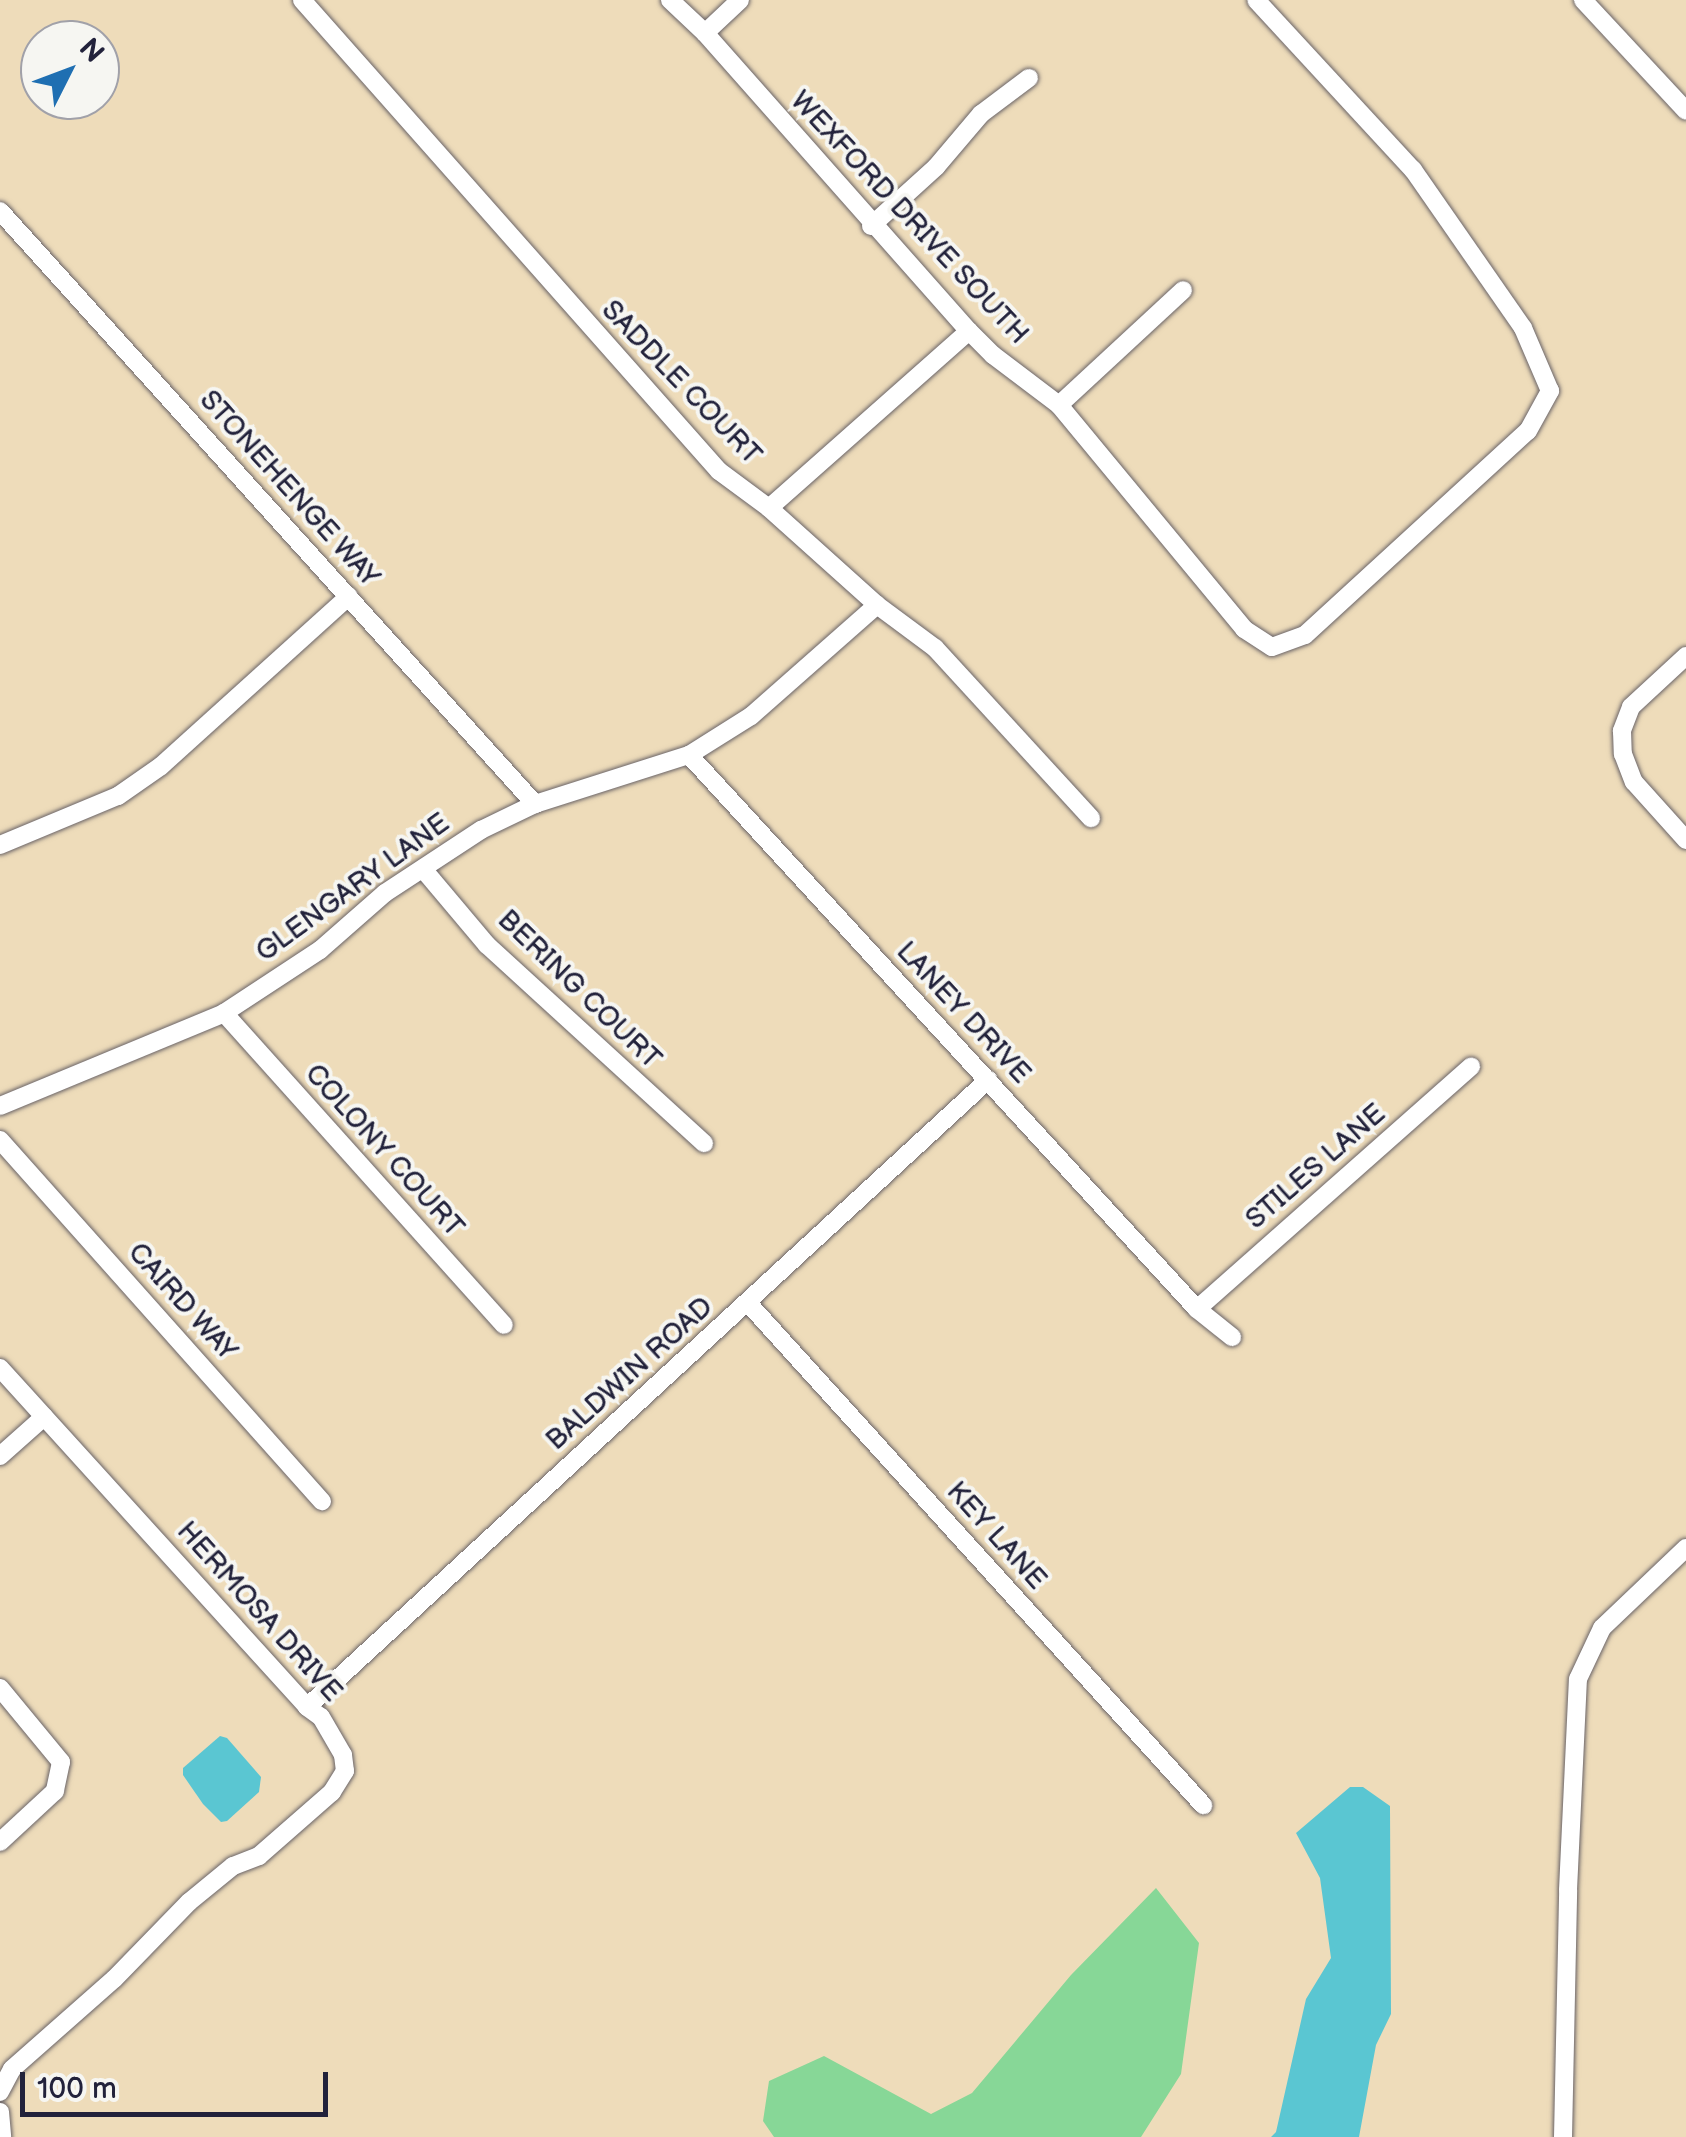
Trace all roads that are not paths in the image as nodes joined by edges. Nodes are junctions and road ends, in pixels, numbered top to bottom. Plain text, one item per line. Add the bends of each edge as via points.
1 (302, 0) edge
2 (670, 0) edge
3 (740, 0) edge
4 (1256, 0) edge
5 (1583, 0) edge
6 (705, 32) junction
7 (1028, 78) dead end
8 (1686, 111) edge
9 (0, 211) edge
10 (871, 226) junction
11 (1184, 290) dead end
12 (969, 331) junction
13 (1059, 405) junction
14 (769, 508) junction
15 (349, 596) junction
16 (876, 604) junction
17 (1686, 656) edge
18 (689, 755) junction
19 (536, 804) junction
20 (1091, 818) dead end
21 (1686, 840) edge
22 (0, 845) edge
23 (424, 869) junction
24 (224, 1013) junction
25 (1472, 1067) dead end
26 (988, 1080) junction
27 (0, 1106) edge
28 (0, 1140) edge
29 (704, 1143) dead end
30 (748, 1303) junction
31 (1196, 1309) junction
32 (504, 1325) dead end
33 (1232, 1337) dead end
34 (0, 1368) edge
35 (44, 1416) junction
36 (0, 1456) edge
37 (322, 1502) dead end
38 (1686, 1549) edge
39 (0, 1688) edge
40 (307, 1707) junction
41 (1203, 1805) dead end
42 (0, 1842) edge
43 (0, 2092) edge
44 (0, 2112) edge
45 (2, 2137) edge
46 (1563, 2137) edge

1 - 14 street, SADDLE COURT via 673,424 719,472
2 - 6 street, WEXFORD DRIVE SOUTH
3 - 6 street
4 - 13 street, WEXFORD DRIVE SOUTH via 1413,170 1523,328 1550,391 1528,432 1304,636 1272,647 1244,629
5 - 8 street
6 - 10 street, WEXFORD DRIVE SOUTH
7 - 10 street via 981,114 936,167
9 - 15 street, STONEHENGE WAY
10 - 12 street, WEXFORD DRIVE SOUTH
11 - 13 street
12 - 13 street, WEXFORD DRIVE SOUTH
12 - 14 street
14 - 16 street, SADDLE COURT
15 - 19 street, STONEHENGE WAY
15 - 22 street via 118,796
16 - 18 street, GLENGARY LANE via 751,716
16 - 20 street, SADDLE COURT via 935,648
17 - 21 street via 1631,708 1622,731 1634,782
18 - 19 street, GLENGARY LANE
18 - 26 street, LANEY DRIVE
19 - 23 street, GLENGARY LANE via 481,830
23 - 24 street, GLENGARY LANE
23 - 29 street, BERING COURT via 487,944
24 - 27 street, GLENGARY LANE
24 - 32 street, COLONY COURT
25 - 31 street, STILES LANE
26 - 30 street, BALDWIN ROAD
26 - 31 street, LANEY DRIVE
28 - 37 street, CAIRD WAY
30 - 40 street, BALDWIN ROAD
30 - 41 street, KEY LANE
31 - 33 street, LANEY DRIVE
34 - 35 street, HERMOSA DRIVE
35 - 36 street
35 - 40 street, HERMOSA DRIVE
38 - 46 street via 1602,1628 1578,1679
39 - 42 street via 62,1762 55,1791
40 - 43 street, HERMOSA DRIVE via 321,1717 343,1756 344,1770 332,1792 258,1856 233,1866 189,1902 12,2069
44 - 45 street

